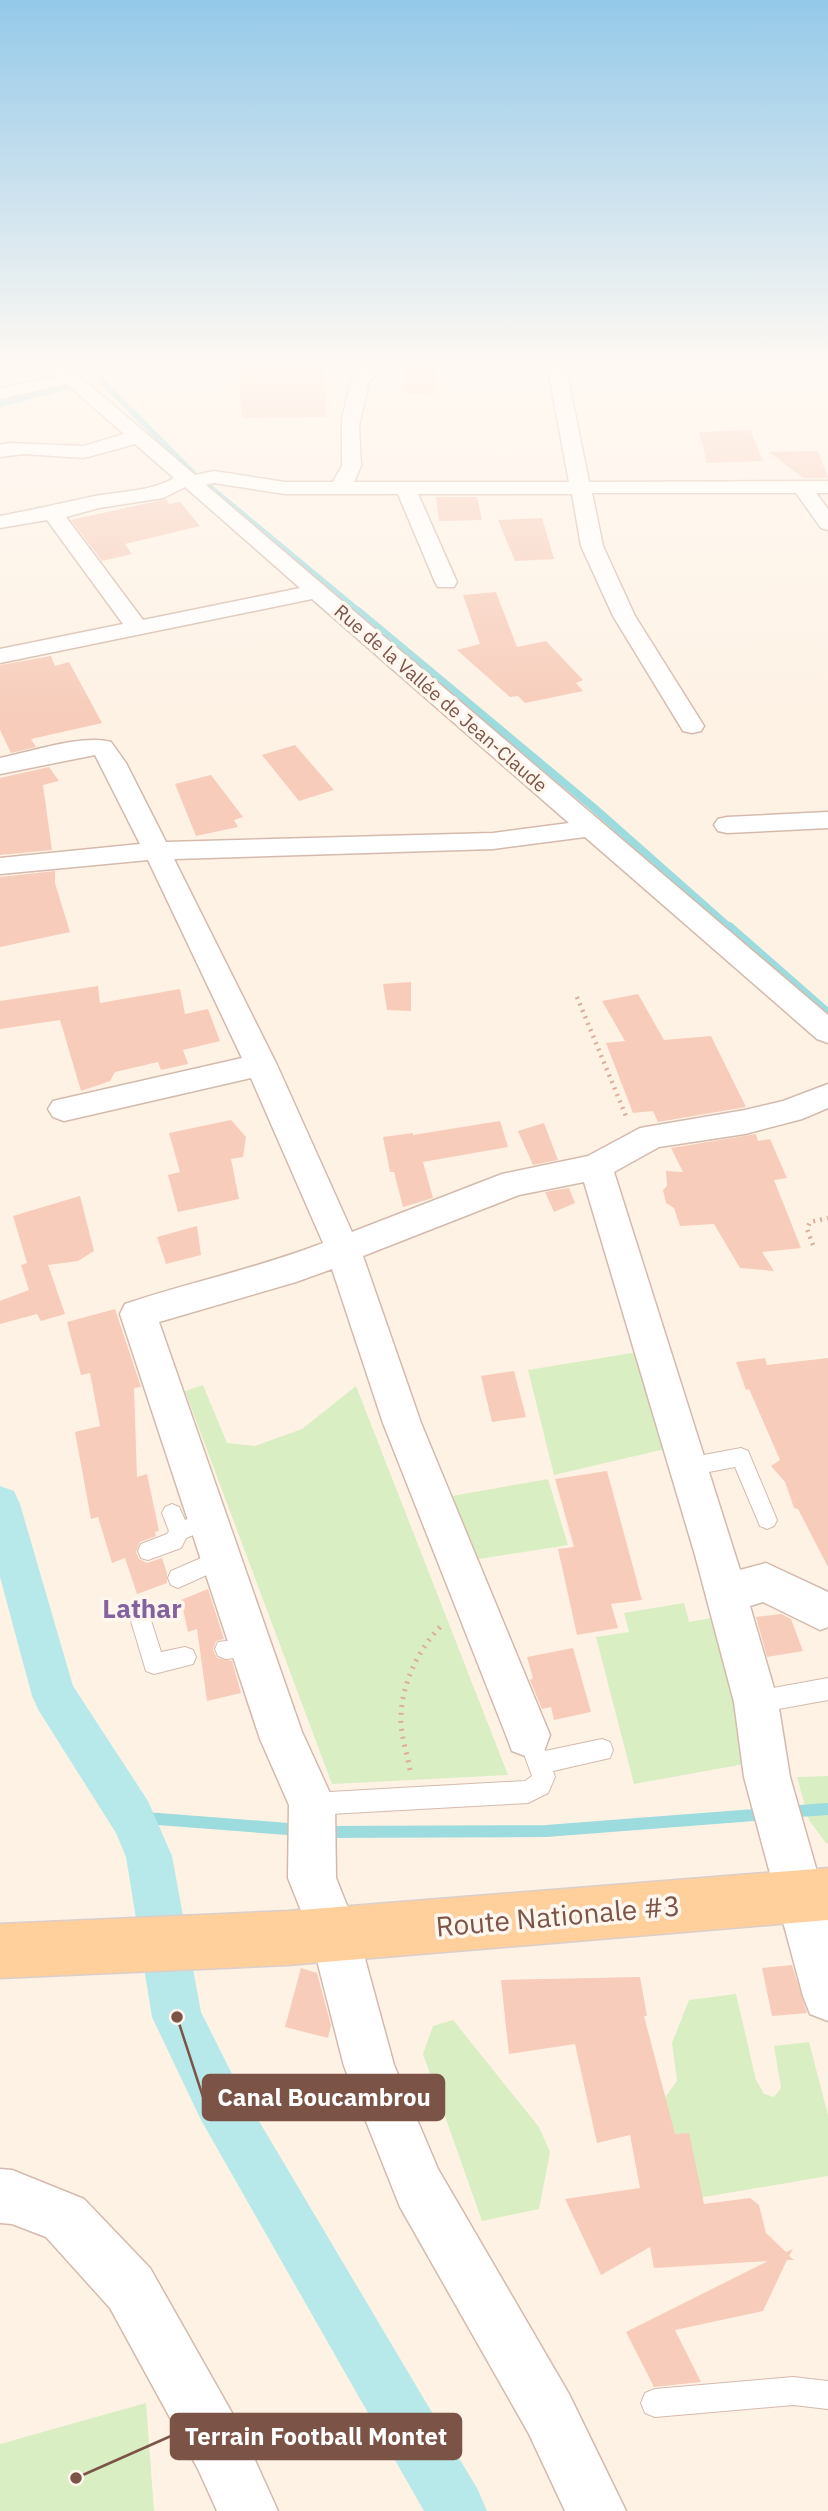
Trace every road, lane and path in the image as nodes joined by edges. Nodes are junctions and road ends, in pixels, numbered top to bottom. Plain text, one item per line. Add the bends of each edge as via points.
1 (190, 481) edge
2 (194, 481) edge
3 (207, 481) edge
4 (346, 481) edge
5 (580, 481) edge
6 (581, 487) junction
7 (802, 487) junction
8 (338, 488) junction
9 (405, 488) junction
10 (828, 488) edge
11 (52, 512) junction
12 (0, 522) edge
13 (828, 524) edge
14 (446, 582) dead end
15 (318, 591) junction
16 (138, 628) junction
17 (0, 656) edge
18 (692, 726) dead end
19 (0, 766) edge
20 (828, 820) edge
21 (727, 825) dead end
22 (589, 828) junction
23 (157, 851) junction
24 (0, 866) edge
25 (577, 997) dead end
26 (828, 1032) edge
27 (261, 1065) junction
28 (828, 1095) edge
29 (64, 1109) dead end
30 (638, 1144) junction
31 (596, 1167) junction
32 (828, 1218) edge
33 (813, 1245) dead end
34 (343, 1250) junction
35 (688, 1467) junction
36 (767, 1520) dead end
37 (187, 1521) junction
38 (148, 1551) dead end
39 (222, 1558) junction
40 (178, 1578) dead end
41 (725, 1592) junction
42 (476, 1607) junction
43 (820, 1610) dead end
44 (142, 1621) dead end
45 (185, 1657) dead end
46 (828, 1689) edge
47 (756, 1702) junction
48 (534, 1749) junction
49 (602, 1750) dead end
50 (414, 1798) junction
51 (312, 1804) junction
52 (814, 1895) edge
53 (311, 1936) junction
54 (10, 1951) edge
55 (828, 1996) edge
56 (0, 2196) edge
57 (828, 2395) edge
58 (655, 2403) dead end
59 (248, 2511) edge
60 (596, 2511) edge

1 - 11 street via 163,492
2 - 15 street, Rue de la Vallée de Jean-Claude
3 - 8 street
4 - 8 street
5 - 6 street
6 - 7 street
6 - 9 street
6 - 18 street via 592,546 624,616
7 - 10 street
7 - 13 street
8 - 9 street
9 - 14 street
11 - 12 street
11 - 16 street
15 - 16 street
15 - 22 street, Rue de la Vallée de Jean-Claude
16 - 17 street
19 - 23 street via 102,747
20 - 21 street
22 - 23 street via 493,841
22 - 26 street, Rue de la Vallée de Jean-Claude
23 - 24 street
23 - 27 street
25 - 30 path
27 - 29 street
27 - 34 street
28 - 30 street via 791,1111 652,1136
30 - 31 street
31 - 34 street via 514,1183
31 - 35 street
32 - 33 path via 810,1222 807,1229
34 - 37 street via 138,1314
34 - 42 street via 401,1423
35 - 36 lane via 741,1457
35 - 41 street
37 - 38 lane via 174,1541
37 - 39 street
39 - 40 lane
39 - 51 street via 238,1648
41 - 43 street via 766,1583
41 - 47 street
42 - 48 street
42 - 50 path via 435,1630 415,1665 401,1715
44 - 45 lane via 154,1664
46 - 47 lane
47 - 52 street via 767,1777 785,1843
48 - 49 lane
48 - 50 lane via 544,1777 528,1792
50 - 51 lane
51 - 53 street
52 - 53 main road, Route Nationale #3
52 - 55 street
53 - 54 main road, Route Nationale #3
53 - 60 street via 351,2005 369,2066 419,2188 549,2414
56 - 59 street via 65,2218 130,2288 219,2448
57 - 58 lane via 793,2391

